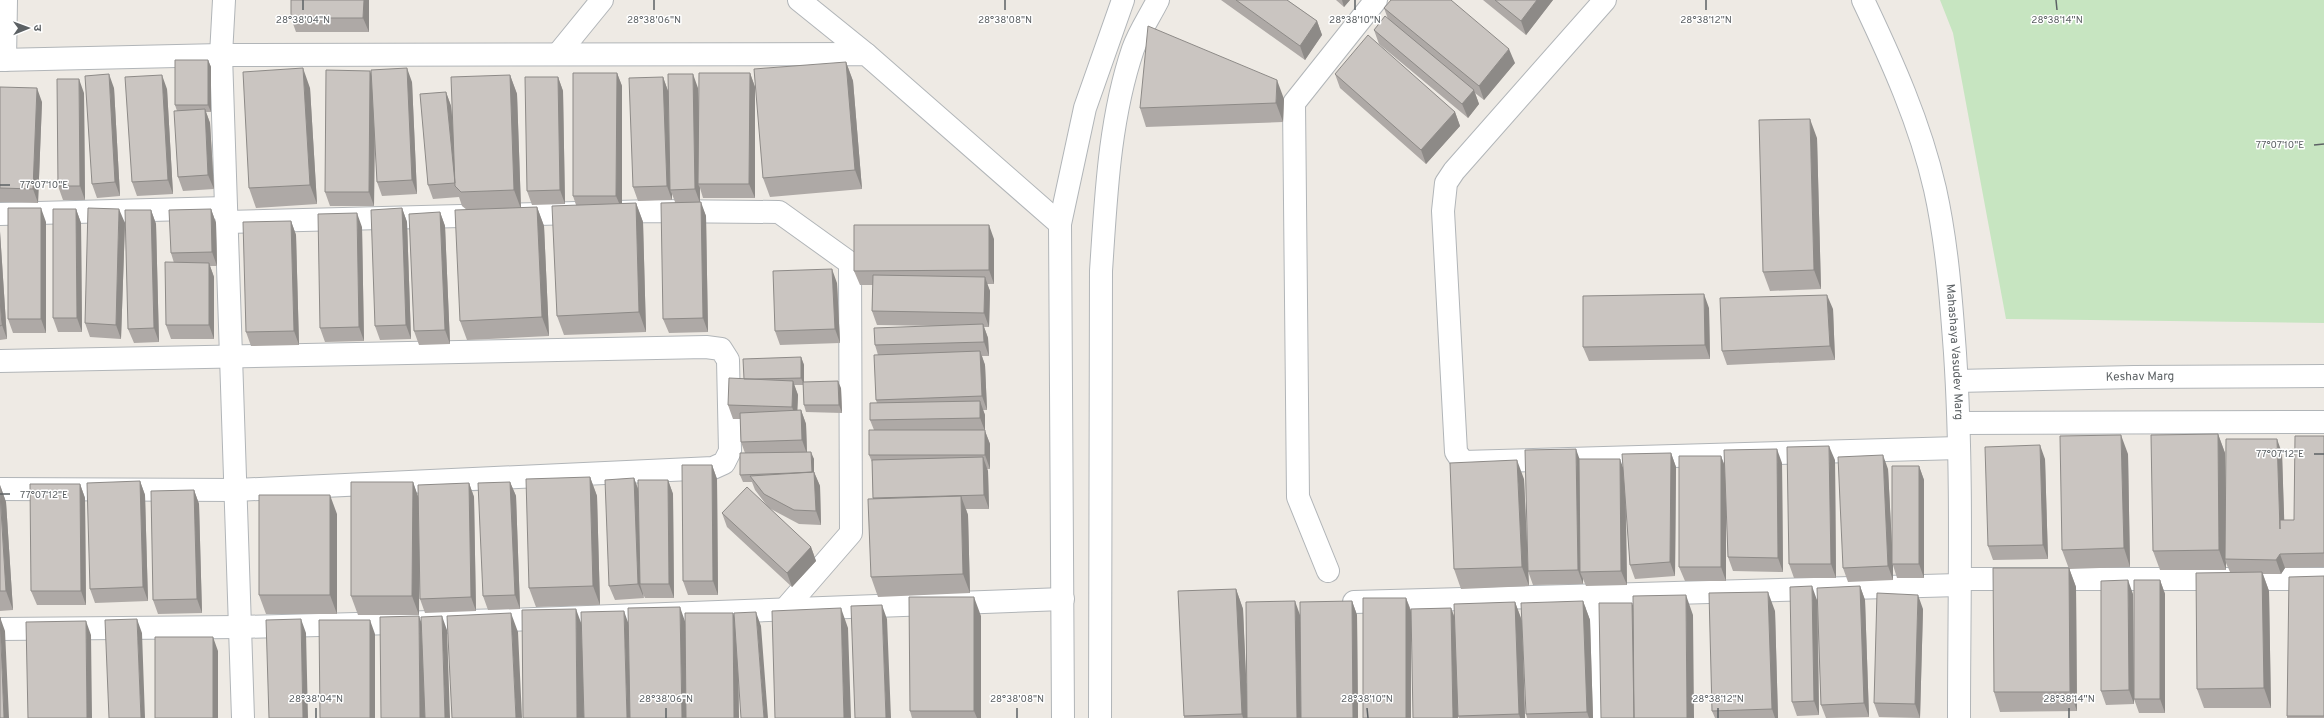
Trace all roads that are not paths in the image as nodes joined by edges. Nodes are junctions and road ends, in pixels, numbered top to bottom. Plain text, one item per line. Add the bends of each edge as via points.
1 (6, 0) edge
2 (224, 0) edge
3 (602, 0) edge
4 (799, 0) edge
5 (1123, 0) edge
6 (1158, 0) edge
7 (1376, 0) edge
8 (1605, 0) edge
9 (1864, 0) edge
10 (221, 54) junction
11 (558, 54) junction
12 (866, 54) junction
13 (2, 60) edge
14 (0, 214) edge
15 (226, 215) junction
16 (1060, 224) junction
17 (231, 357) junction
18 (0, 361) edge
19 (2324, 376) edge
20 (1957, 381) junction
21 (2324, 422) edge
22 (1960, 423) junction
23 (1959, 448) junction
24 (0, 489) edge
25 (236, 490) junction
26 (1328, 571) dead end
27 (2324, 579) edge
28 (1959, 582) junction
29 (1596, 595) junction
30 (1063, 599) junction
31 (1354, 602) edge
32 (785, 609) junction
33 (240, 627) junction
34 (0, 629) edge
35 (243, 718) edge
36 (1063, 718) edge
37 (1100, 718) edge
38 (1600, 718) edge
39 (1960, 718) edge

1 - 13 street
2 - 10 street
3 - 11 street
4 - 12 street
5 - 16 street via 1085,108
6 - 37 street via 1134,48 1119,97 1106,209 1101,271
7 - 26 street via 1294,103 1298,497
8 - 23 street via 1454,170 1446,183 1443,211 1456,452 1464,462
9 - 20 street, Mahashaya Vasudev Marg via 1900,78 1934,189 1950,277
10 - 11 street
10 - 13 street
10 - 15 street
11 - 12 street
12 - 16 street
14 - 15 street
15 - 17 street
15 - 32 street via 779,212 850,264 851,533
16 - 30 street
17 - 18 street
17 - 25 street
17 - 25 street via 706,347 721,349 728,360 730,451 724,463 713,468
19 - 20 street, Keshav Marg
20 - 22 street, Mahashaya Vasudev Marg
21 - 22 street
22 - 23 street, Mahashaya Vasudev Marg
23 - 28 street, Mahashaya Vasudev Marg
24 - 25 street
25 - 33 street
27 - 28 street
28 - 29 street
28 - 39 street, Mahashaya Vasudev Marg
29 - 31 street
29 - 38 street
30 - 32 street
30 - 36 street
32 - 33 street
33 - 34 street
33 - 35 street

